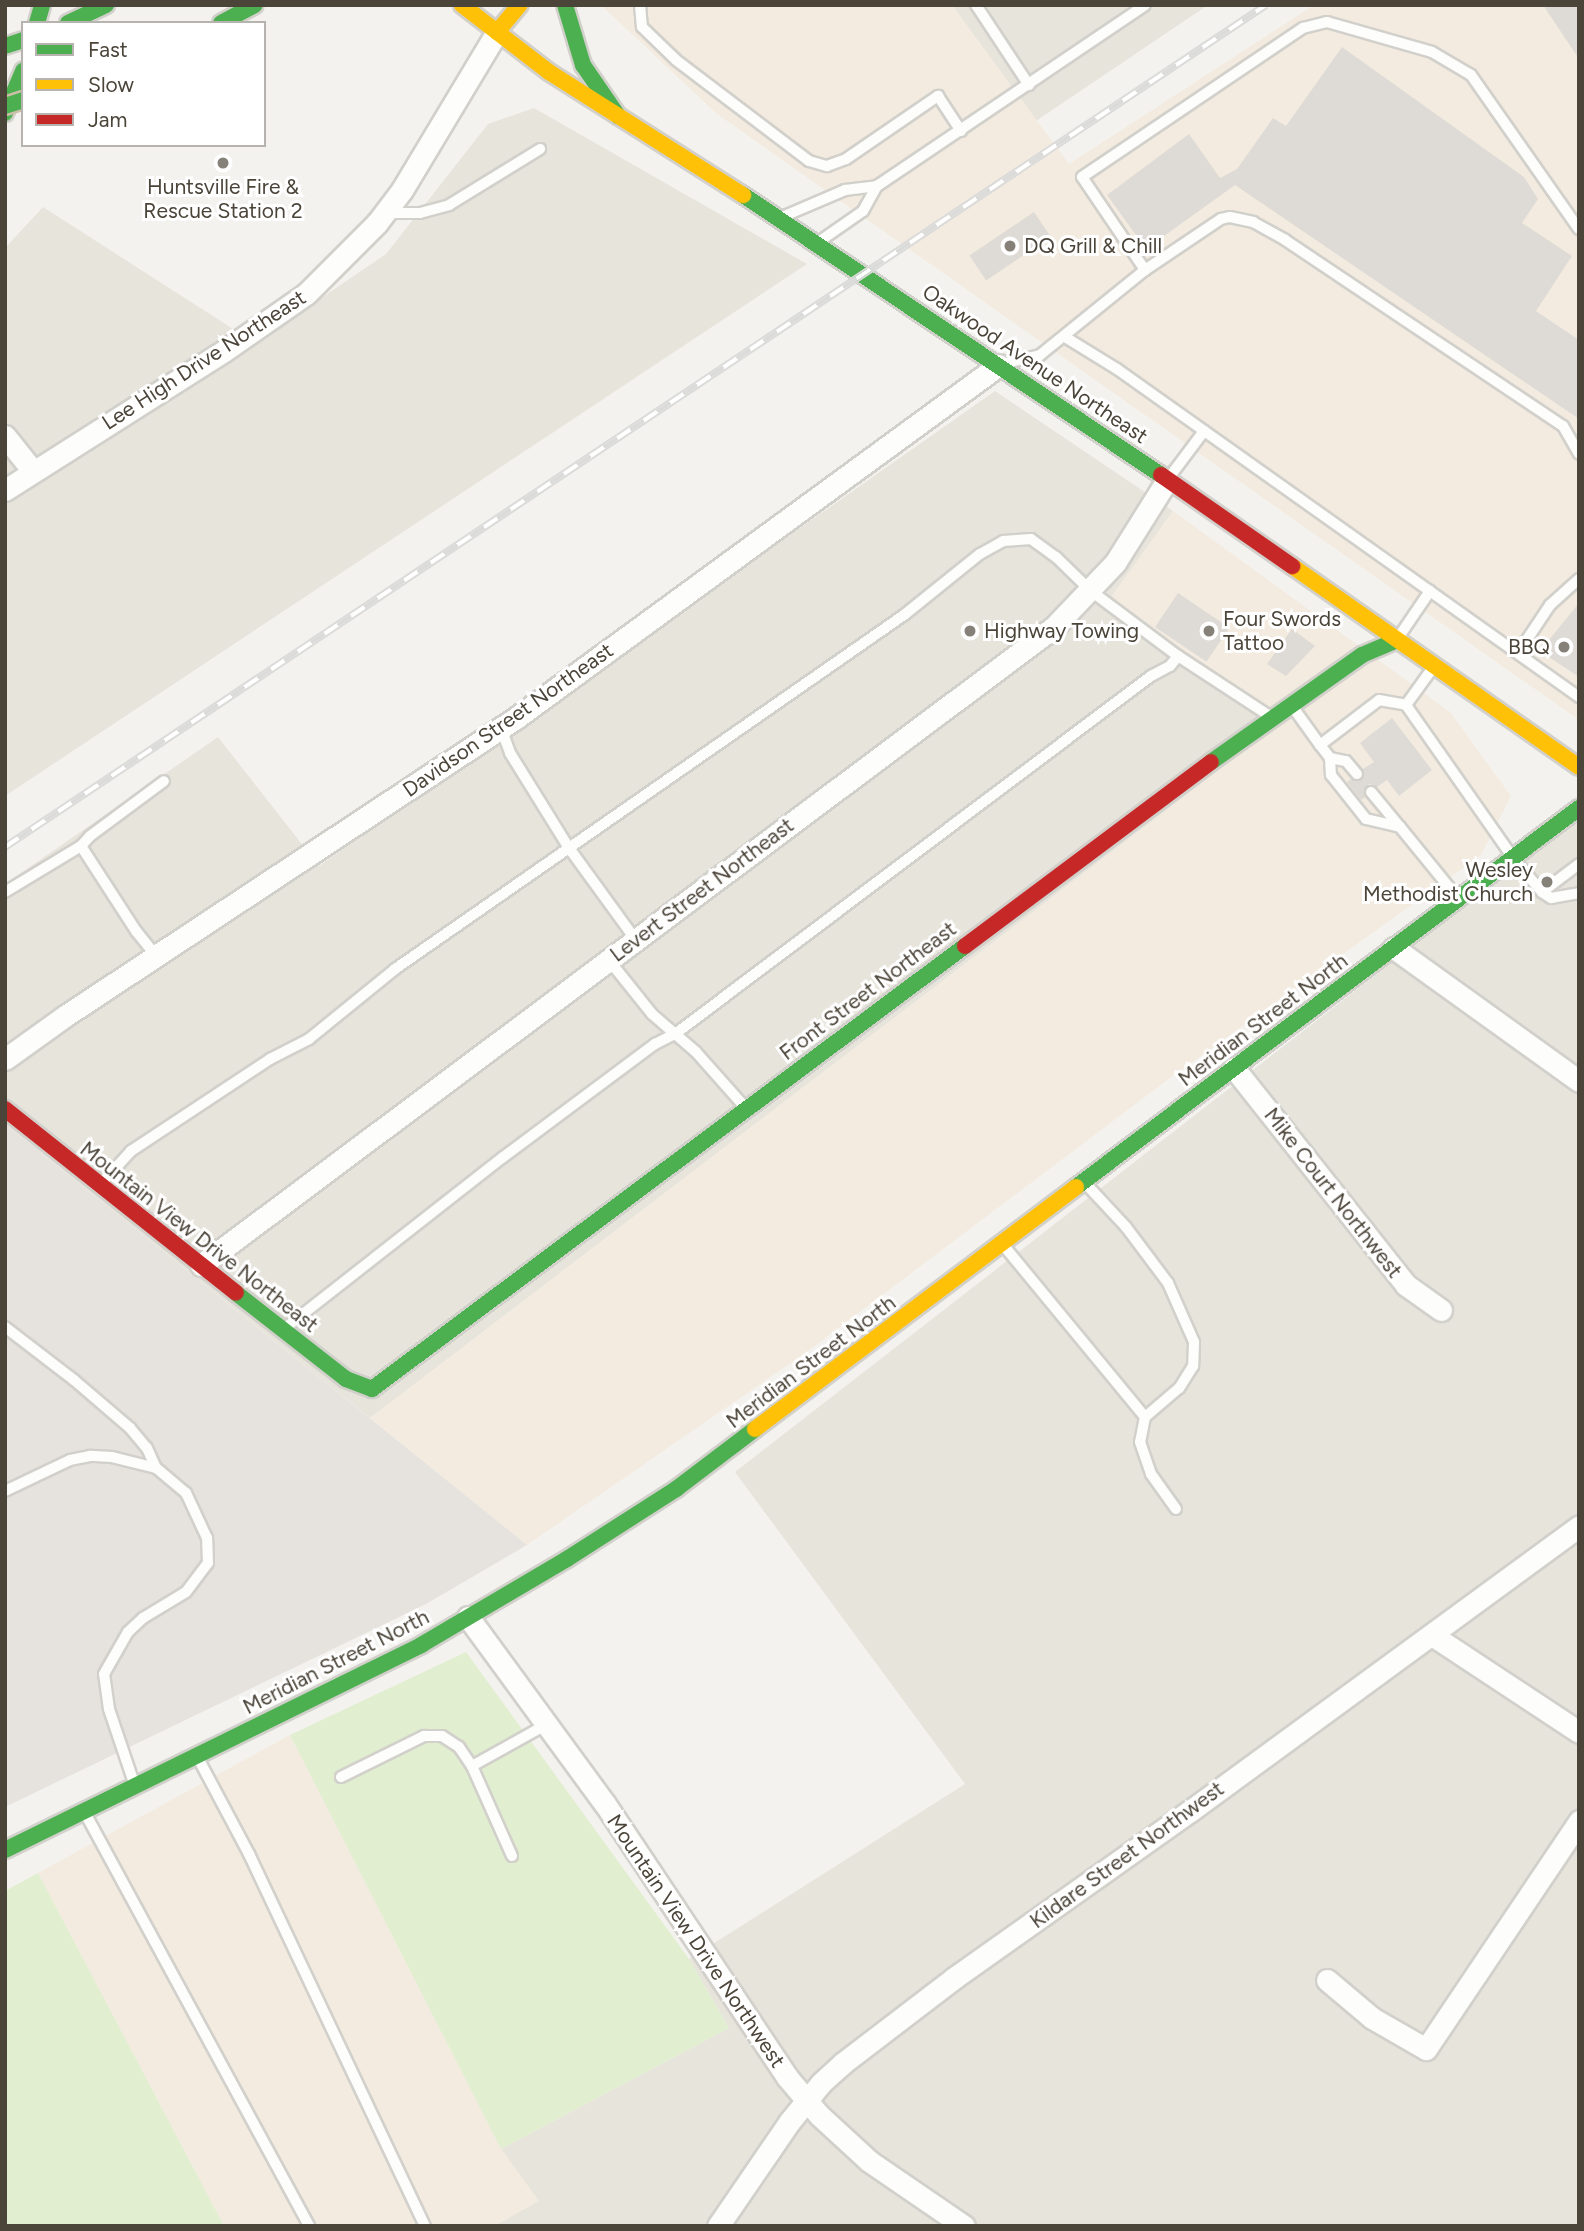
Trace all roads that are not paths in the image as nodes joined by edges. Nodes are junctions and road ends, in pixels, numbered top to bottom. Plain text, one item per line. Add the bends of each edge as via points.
1 (106, 5) edge
2 (255, 5) edge
3 (462, 5) edge
4 (506, 5) edge
5 (520, 5) edge
6 (565, 5) edge
7 (640, 5) edge
8 (976, 5) edge
9 (1145, 5) edge
10 (72, 21) edge
11 (225, 21) edge
12 (497, 32) junction
13 (21, 76) edge
14 (1029, 85) junction
15 (5, 113) edge
16 (618, 116) junction
17 (961, 131) junction
18 (540, 149) dead end
19 (877, 186) junction
20 (385, 213) junction
21 (780, 218) junction
22 (1579, 229) edge
23 (818, 243) junction
24 (1144, 270) junction
25 (1065, 337) junction
26 (999, 365) junction
27 (1204, 431) junction
28 (5, 436) edge
29 (1579, 454) edge
30 (32, 470) junction
31 (1167, 480) junction
32 (5, 490) edge
33 (1579, 579) edge
34 (1091, 591) junction
35 (1430, 591) junction
36 (1396, 640) junction
37 (1518, 653) junction
38 (1178, 656) junction
39 (1434, 666) junction
40 (1579, 697) edge
41 (1406, 705) junction
42 (1292, 706) junction
43 (1272, 717) junction
44 (501, 728) junction
45 (1320, 745) junction
46 (1330, 758) junction
47 (1579, 767) edge
48 (1357, 774) dead end
49 (164, 781) dead end
50 (1371, 792) dead end
51 (1576, 816) edge
52 (1400, 827) junction
53 (81, 846) junction
54 (569, 848) junction
55 (1513, 858) junction
56 (1579, 864) edge
57 (5, 892) edge
58 (1542, 892) junction
59 (1574, 894) edge
60 (1460, 900) junction
61 (1579, 904) edge
62 (635, 939) junction
63 (1394, 948) junction
64 (156, 956) junction
65 (608, 959) junction
66 (675, 1034) junction
67 (5, 1059) edge
68 (1234, 1068) junction
69 (1579, 1081) edge
70 (746, 1108) junction
71 (5, 1109) edge
72 (1084, 1182) junction
73 (99, 1186) junction
74 (1003, 1245) junction
75 (201, 1265) junction
76 (1441, 1310) dead end
77 (5, 1327) edge
78 (283, 1330) junction
79 (372, 1389) joint
80 (1145, 1416) junction
81 (156, 1468) junction
82 (5, 1491) edge
83 (1176, 1509) dead end
84 (1579, 1526) edge
85 (468, 1617) junction
86 (1432, 1635) junction
87 (547, 1724) junction
88 (1579, 1732) edge
89 (197, 1755) junction
90 (472, 1766) junction
91 (341, 1777) dead end
92 (135, 1786) junction
93 (85, 1811) junction
94 (1579, 1821) edge
95 (5, 1850) edge
96 (512, 1856) dead end
97 (1326, 1980) dead end
98 (806, 2101) junction
99 (309, 2226) edge
100 (425, 2226) edge
101 (718, 2226) edge
102 (964, 2226) edge

1 - 10 main road
2 - 11 main road
3 - 12 main road, Oakwood Avenue Northeast
4 - 12 main road
5 - 12 main road
6 - 16 main road via 583,65
7 - 17 lane via 642,27 676,60 809,161 827,166 846,159 938,96
8 - 14 lane
9 - 14 lane
12 - 16 main road, Oakwood Avenue Northeast
12 - 20 street, Lee High Drive Northeast via 424,158
13 - 15 main road
14 - 17 lane
16 - 21 main road, Oakwood Avenue Northeast
17 - 19 lane
18 - 20 lane via 449,205 420,213
19 - 21 lane via 845,190
19 - 23 lane via 863,211
20 - 30 street, Lee High Drive Northeast via 306,294 225,351
21 - 23 main road, Oakwood Avenue Northeast
22 - 24 lane via 1471,75 1432,52 1327,22 1303,28 1082,177
23 - 26 main road, Oakwood Avenue Northeast
24 - 25 lane
24 - 29 lane via 1221,219 1253,222 1563,426
25 - 26 lane via 1040,355
25 - 27 lane
26 - 31 main road, Oakwood Avenue Northeast
26 - 44 street, Davidson Street Northeast
27 - 31 lane
27 - 35 lane
28 - 30 street
30 - 32 street, Lee High Drive Northeast
31 - 34 street, Levert Street Northeast via 1115,564
31 - 36 main road, Oakwood Avenue Northeast
33 - 37 lane via 1550,605
34 - 38 lane
34 - 54 lane via 1031,539 1003,541
34 - 62 street, Levert Street Northeast via 1054,627
35 - 36 lane
35 - 37 lane
36 - 39 main road, Oakwood Avenue Northeast
36 - 42 main road, Front Street Northeast via 1362,655
37 - 40 lane
38 - 43 lane
38 - 66 lane
39 - 41 lane
39 - 47 main road, Oakwood Avenue Northeast
41 - 45 lane via 1379,700
41 - 55 lane
42 - 43 main road, Front Street Northeast
42 - 45 lane
43 - 70 main road, Front Street Northeast
44 - 54 lane via 510,753
44 - 64 street, Davidson Street Northeast
45 - 46 lane
46 - 48 lane via 1346,761
46 - 52 lane via 1331,775 1366,819
49 - 53 lane
50 - 52 lane
51 - 55 main road, Meridian Street North
52 - 60 lane
53 - 57 lane
53 - 64 lane
54 - 62 lane
54 - 73 lane via 395,969 309,1039 270,1059 131,1151
55 - 58 lane
55 - 60 main road, Meridian Street North
56 - 58 lane
58 - 59 lane via 1550,898
59 - 61 lane
60 - 63 main road, Meridian Street North
62 - 65 street, Levert Street Northeast
63 - 68 main road, Meridian Street North
63 - 69 street
64 - 67 street, Davidson Street Northeast
65 - 66 lane via 652,1014
65 - 75 street, Levert Street Northeast
66 - 70 lane
66 - 78 lane via 655,1044 502,1158
68 - 72 main road, Meridian Street North
68 - 76 street, Mike Court Northwest via 1406,1286
70 - 79 main road, Front Street Northeast
71 - 73 main road, Mountain View Drive Northeast
72 - 74 main road, Meridian Street North
72 - 80 lane via 1126,1227 1168,1283 1194,1342 1193,1366 1179,1388
73 - 75 main road, Mountain View Drive Northeast
74 - 80 lane
74 - 85 main road, Meridian Street North via 676,1489
75 - 78 main road, Mountain View Drive Northeast
77 - 81 lane via 130,1428 148,1448
78 - 79 main road, Mountain View Drive Northeast via 346,1379
80 - 83 lane via 1140,1442 1151,1474
81 - 82 lane via 90,1456 70,1460
81 - 92 lane via 186,1493 207,1538 208,1563 186,1592 128,1632 104,1674 109,1709
84 - 86 street, Kildare Street Northwest
85 - 87 street, Mountain View Drive Northwest
85 - 89 main road, Meridian Street North via 421,1645
86 - 88 street
86 - 98 street, Kildare Street Northwest via 954,1978 843,2063
87 - 90 lane
87 - 98 street, Mountain View Drive Northwest
89 - 92 main road, Meridian Street North
89 - 100 lane via 249,1854
90 - 91 lane via 459,1747 442,1736 424,1736
90 - 96 lane
92 - 93 main road, Meridian Street North
93 - 95 main road, Meridian Street North
93 - 99 lane
94 - 97 street via 1426,2049 1372,2018
98 - 101 street, Kildare Street Northwest
98 - 102 street, Mountain View Drive Northwest via 869,2161

